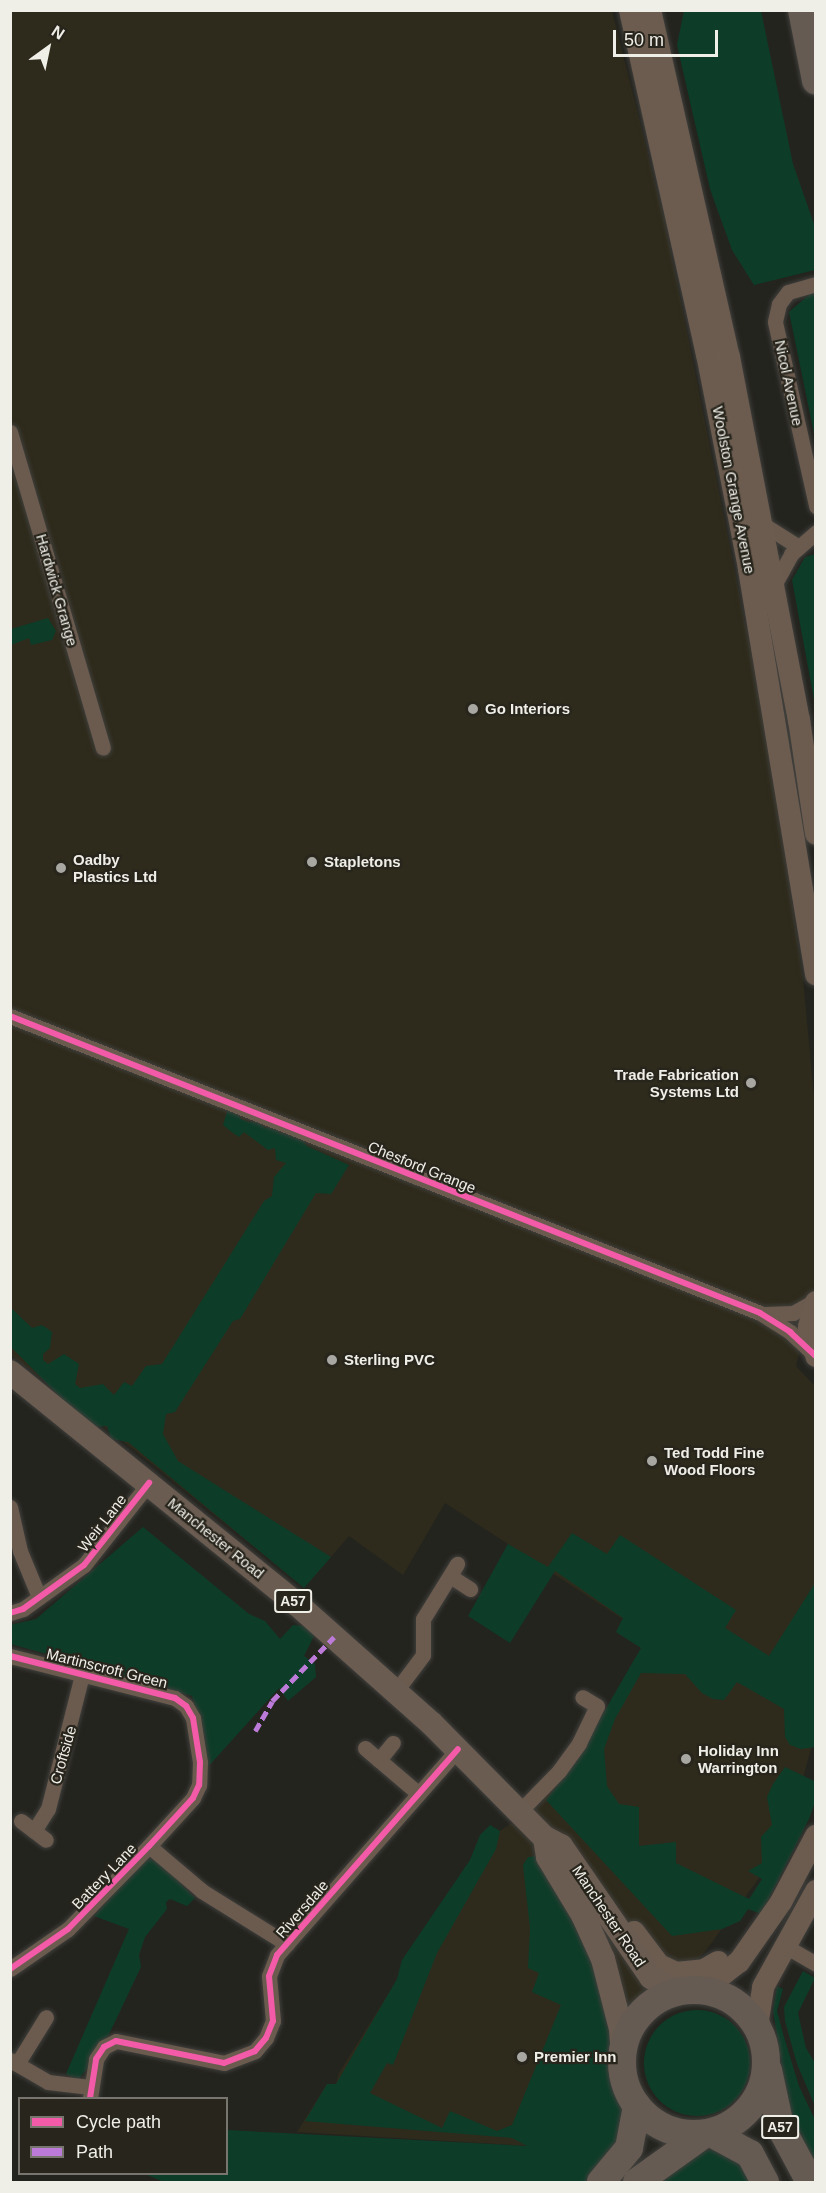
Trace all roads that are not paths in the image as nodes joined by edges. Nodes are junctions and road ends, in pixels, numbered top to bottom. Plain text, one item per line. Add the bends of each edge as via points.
1 (630, 10) edge
2 (650, 10) edge
3 (802, 10) edge
4 (816, 81) edge
5 (812, 284) edge
6 (10, 432) edge
7 (816, 506) edge
8 (761, 523) junction
9 (816, 531) edge
10 (799, 547) junction
11 (773, 586) junction
12 (103, 748) dead end
13 (816, 834) edge
14 (816, 974) edge
15 (10, 1016) edge
16 (816, 1301) edge
17 (760, 1313) junction
18 (815, 1356) edge
19 (10, 1372) edge
20 (149, 1483) junction
21 (10, 1507) edge
22 (470, 1589) dead end
23 (39, 1597) junction
24 (10, 1612) edge
25 (12, 1662) edge
26 (82, 1675) junction
27 (396, 1691) junction
28 (582, 1696) dead end
29 (393, 1743) dead end
30 (365, 1748) dead end
31 (458, 1749) junction
32 (380, 1760) junction
33 (200, 1785) joint
34 (419, 1794) junction
35 (520, 1811) junction
36 (21, 1821) dead end
37 (816, 1836) edge
38 (545, 1838) junction
39 (149, 1846) junction
40 (816, 1891) edge
41 (599, 1898) junction
42 (756, 1935) junction
43 (287, 1944) junction
44 (785, 1946) junction
45 (816, 1964) edge
46 (10, 1969) edge
47 (682, 1992) junction
48 (46, 2017) dead end
49 (762, 2037) junction
50 (622, 2055) junction
51 (14, 2062) edge
52 (766, 2065) junction
53 (90, 2093) edge
54 (637, 2106) junction
55 (707, 2133) junction
56 (601, 2182) edge
57 (637, 2182) edge
58 (765, 2182) edge
59 (810, 2182) edge

1 - 14 main road, Woolston Grange Avenue via 705,343 749,569
2 - 8 main road, Woolston Grange Avenue via 724,334
3 - 4 highway
5 - 7 street, Nicol Avenue via 794,288 783,298 775,322
6 - 12 street, Hardwick Grange
8 - 10 street
8 - 11 main road, Woolston Grange Avenue
9 - 10 street
10 - 11 street via 784,563
11 - 13 main road, Woolston Grange Avenue
15 - 17 street, Chesford Grange
16 - 17 street, Chesford Grange via 793,1313
16 - 18 main road via 809,1327
17 - 18 street, Chesford Grange via 790,1332
19 - 20 main road, Manchester Road / A57
20 - 23 street, Weir Lane via 93,1556
20 - 27 main road, Manchester Road / A57
21 - 23 street via 21,1551
22 - 27 street via 453,1570 423,1619 423,1655
23 - 24 street, Weir Lane
25 - 26 street, Martinscroft Green
26 - 33 street, Martinscroft Green via 160,1693 186,1706 198,1739
26 - 36 street, Croftside via 40,1835
27 - 31 main road, Manchester Road / A57
28 - 35 street via 597,1706 579,1743 559,1771
29 - 32 street
30 - 32 street
31 - 34 street, Riversdale
31 - 35 main road, Manchester Road / A57
32 - 34 street
33 - 39 street, Battery Lane
34 - 43 street, Riversdale
35 - 38 main road, Manchester Road / A57
37 - 42 main road via 781,1902
38 - 41 main road, Manchester Road / A57 via 561,1846
38 - 50 main road, Manchester Road / A57 via 548,1857 583,1915 603,1959 621,2029
39 - 43 street, Riversdale via 202,1891
39 - 46 street, Battery Lane via 68,1929
40 - 44 main road
41 - 42 main road via 617,1909 659,1965 676,1973 704,1971
41 - 47 main road, Manchester Road / A57 via 651,1977
42 - 47 main road via 726,1973
43 - 53 street, Riversdale via 270,1971 274,2012 270,2031 255,2051 224,2063 116,2041 100,2052
44 - 45 street
44 - 49 main road via 760,1996 758,2020
47 - 49 highway, A57 via 716,1994 734,2002 754,2022
47 - 50 highway, A57 via 654,2002 639,2016
48 - 51 street
49 - 52 highway, A57
50 - 54 highway, A57 via 626,2086
51 - 53 street via 48,2082
52 - 55 highway, A57 via 754,2104 731,2125
52 - 59 highway, A57 via 780,2126
54 - 55 highway, A57 via 668,2129
54 - 56 highway via 629,2148
55 - 57 highway
55 - 58 highway, A57 via 750,2154

